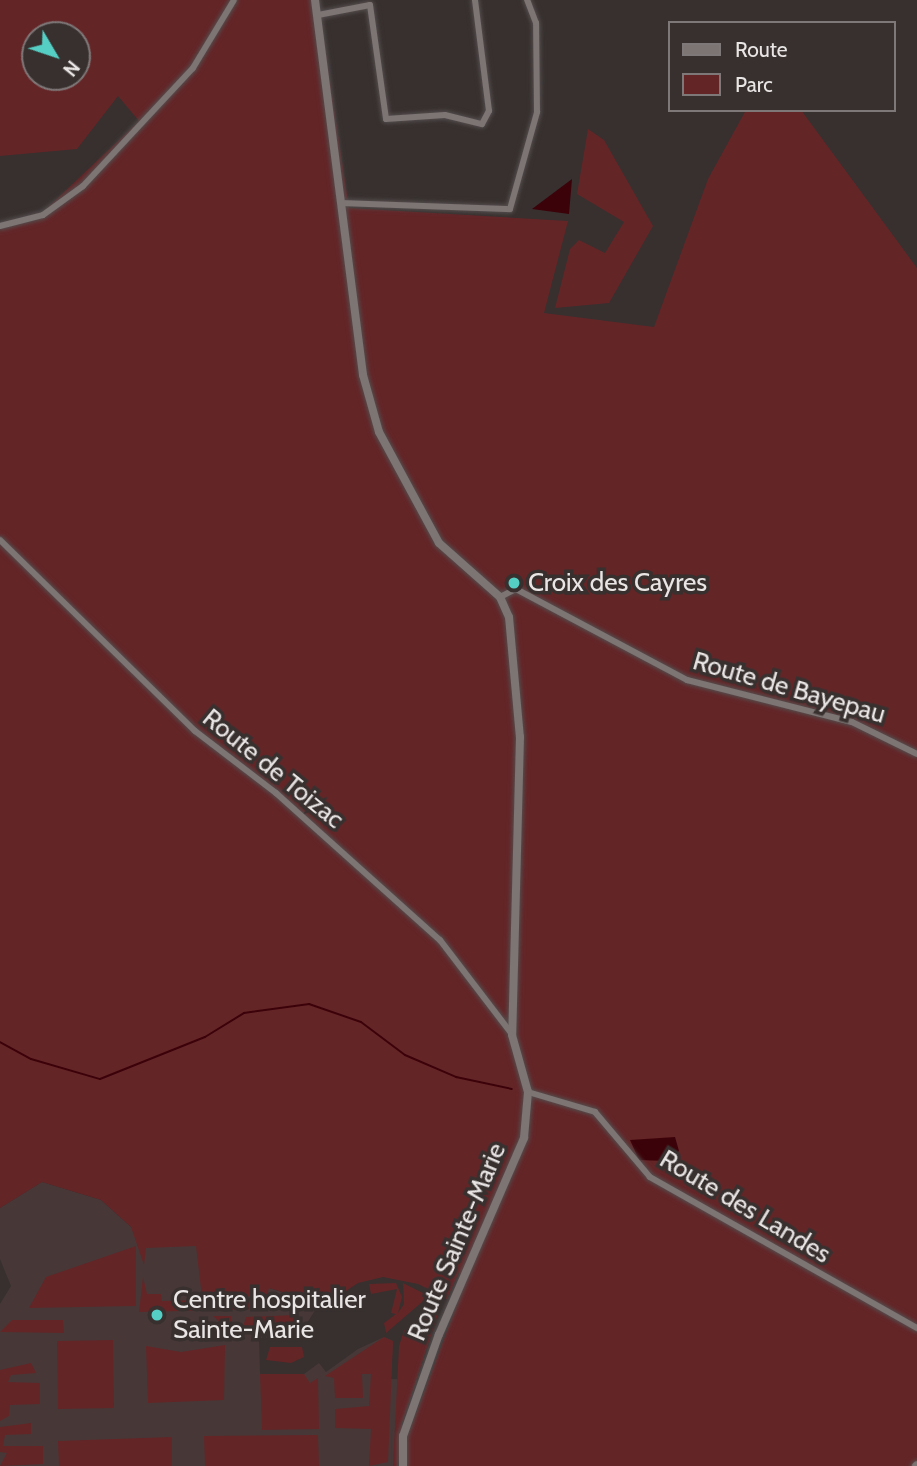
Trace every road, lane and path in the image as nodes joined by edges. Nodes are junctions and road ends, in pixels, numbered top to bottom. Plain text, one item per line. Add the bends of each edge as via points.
1 (234, 0) edge
2 (315, 0) edge
3 (475, 0) edge
4 (527, 0) edge
5 (370, 2) edge
6 (318, 15) junction
7 (344, 203) junction
8 (0, 226) edge
9 (0, 540) edge
10 (500, 597) junction
11 (917, 754) edge
12 (512, 1035) junction
13 (527, 1092) junction
14 (917, 1328) edge
15 (402, 1466) edge

1 - 8 street via 192,68 83,186 43,215
2 - 6 street
3 - 5 street via 489,111 482,124 473,125 445,116 386,118
4 - 7 street via 536,23 537,112 510,209
5 - 6 street
6 - 7 street
7 - 10 street via 363,375 379,432 439,543
9 - 12 street, Route de Toizac via 195,731 276,793 440,940
10 - 11 street, Route de Bayepau via 516,589 687,680 852,722
10 - 12 street, Route Sainte-Marie via 509,617 522,780 511,893
12 - 13 street, Route Sainte-Marie
13 - 14 street, Route des Landes via 595,1112 650,1177
13 - 15 street, Route Sainte-Marie via 520,1157 442,1324 403,1436

